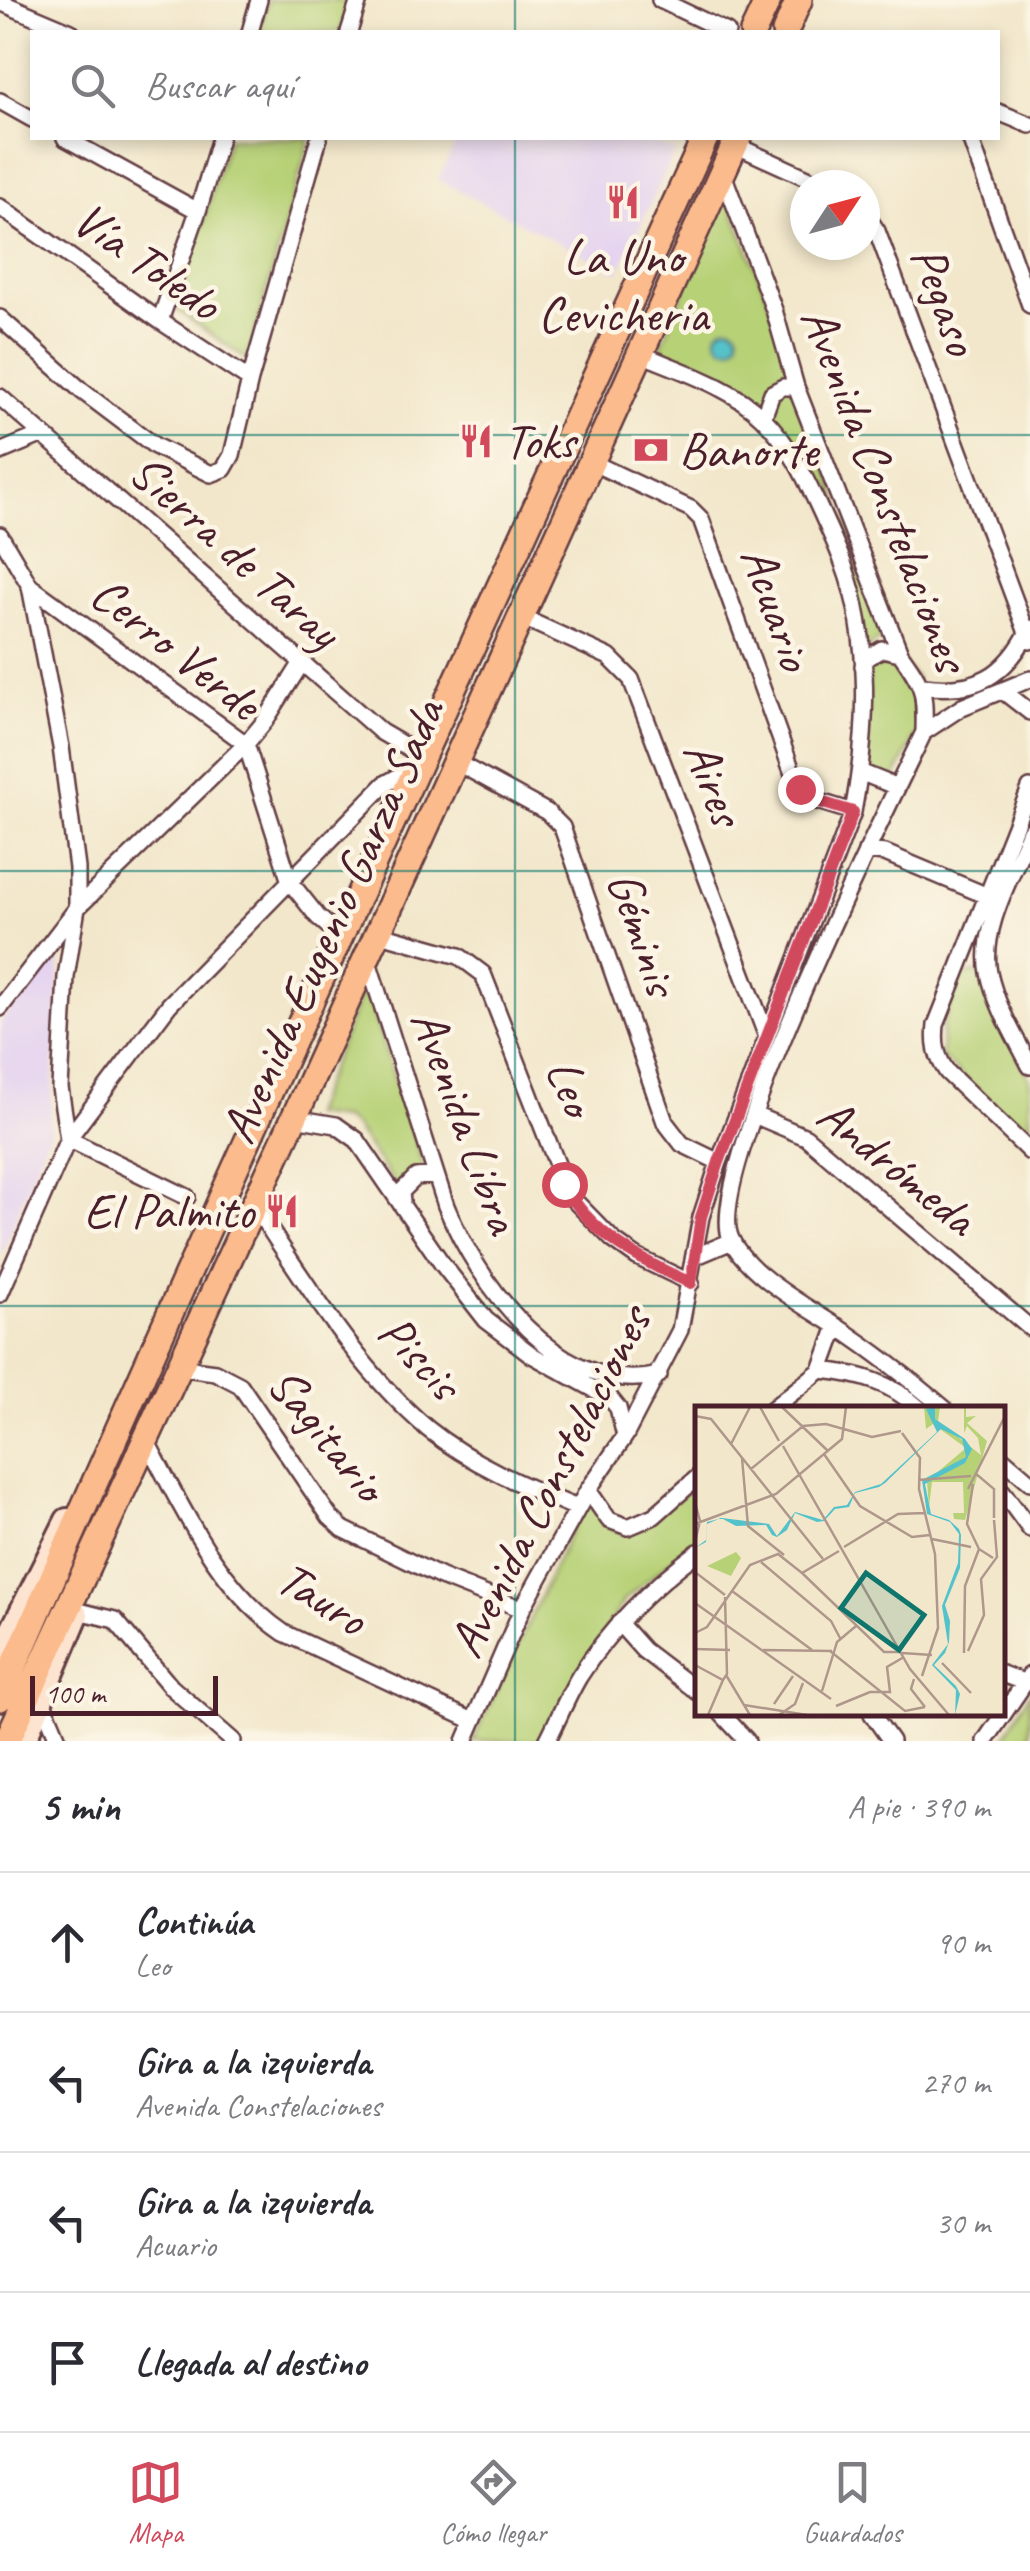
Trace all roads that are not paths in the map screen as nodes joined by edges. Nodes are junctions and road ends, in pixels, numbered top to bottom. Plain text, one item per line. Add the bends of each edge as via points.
1 (259, 0) edge
2 (358, 0) edge
3 (660, 0) edge
4 (768, 0) edge
5 (800, 0) edge
6 (0, 2) edge
7 (66, 30) edge
8 (251, 30) edge
9 (350, 30) edge
10 (723, 30) edge
11 (754, 30) edge
12 (792, 30) edge
13 (0, 102) edge
14 (1000, 113) edge
15 (30, 118) edge
16 (1030, 125) edge
17 (69, 140) edge
18 (219, 140) edge
19 (318, 140) edge
20 (704, 140) edge
21 (971, 140) edge
22 (736, 141) edge
23 (793, 170) edge
24 (722, 171) junction
25 (0, 207) edge
26 (198, 211) junction
27 (880, 239) edge
28 (1030, 304) edge
29 (0, 318) edge
30 (160, 321) junction
31 (641, 354) junction
32 (250, 380) junction
33 (796, 387) junction
34 (0, 397) edge
35 (763, 418) junction
36 (43, 434) junction
37 (0, 452) edge
38 (589, 461) junction
39 (0, 535) edge
40 (27, 579) junction
41 (519, 616) junction
42 (1029, 635) edge
43 (900, 653) junction
44 (301, 664) junction
45 (863, 667) junction
46 (1030, 679) edge
47 (924, 686) junction
48 (1004, 691) junction
49 (1030, 712) edge
50 (924, 732) junction
51 (246, 744) junction
52 (422, 760) junction
53 (454, 760) junction
54 (860, 772) junction
55 (897, 787) junction
56 (1030, 788) edge
57 (853, 812) junction
58 (1030, 831) edge
59 (866, 852) junction
60 (1022, 875) edge
61 (290, 882) junction
62 (986, 896) junction
63 (77, 908) junction
64 (377, 933) junction
65 (342, 938) junction
66 (367, 958) junction
67 (958, 968) junction
68 (988, 970) junction
69 (0, 1008) edge
70 (768, 1037) junction
71 (1030, 1066) edge
72 (754, 1115) junction
73 (294, 1118) junction
74 (68, 1139) junction
75 (1030, 1152) edge
76 (719, 1162) junction
77 (434, 1174) junction
78 (187, 1197) dead end
79 (402, 1201) junction
80 (252, 1204) junction
81 (732, 1242) junction
82 (694, 1258) junction
83 (691, 1283) junction
84 (0, 1294) edge
85 (836, 1326) junction
86 (1030, 1328) edge
87 (177, 1367) junction
88 (821, 1370) junction
89 (659, 1375) junction
90 (777, 1406) edge
91 (917, 1406) edge
92 (942, 1406) edge
93 (625, 1436) junction
94 (146, 1440) junction
95 (1005, 1461) edge
96 (134, 1464) junction
97 (695, 1479) edge
98 (1030, 1482) edge
99 (588, 1490) junction
100 (1005, 1494) edge
101 (88, 1495) junction
102 (578, 1508) junction
103 (1030, 1530) edge
104 (695, 1554) edge
105 (522, 1610) junction
106 (79, 1611) junction
107 (618, 1623) junction
108 (0, 1654) edge
109 (1028, 1679) edge
110 (695, 1690) edge
111 (0, 1698) edge
112 (43, 1703) junction
113 (1005, 1712) edge
114 (724, 1716) edge
115 (873, 1716) edge
116 (1002, 1716) edge
117 (472, 1721) junction
118 (7, 1741) edge
119 (24, 1741) edge
120 (59, 1741) edge
121 (232, 1741) edge
122 (464, 1741) edge
123 (547, 1741) edge
124 (747, 1741) edge
125 (891, 1741) edge
126 (985, 1741) edge

1 - 8 street
2 - 9 street
3 - 10 street
4 - 11 highway
5 - 12 highway
6 - 7 street
13 - 15 street
14 - 16 street
17 - 26 street
18 - 26 street
19 - 32 street
20 - 52 highway, Avenida Eugenio Garza Sada
21 - 28 street
22 - 23 street
22 - 24 highway, Avenida Eugenio Garza Sada
24 - 31 highway, Avenida Eugenio Garza Sada
24 - 33 street, Avenida Constelaciones
25 - 30 street, Vía Toledo
26 - 30 street
27 - 42 street, Pegaso
29 - 32 street via 129,429 203,472 229,464
30 - 32 street, Vía Toledo
31 - 35 street, Avenida Constelaciones via 712,385
31 - 38 highway, Avenida Eugenio Garza Sada
33 - 35 street via 772,393
33 - 43 street, Avenida Constelaciones
34 - 36 street, Sierra de Taray
35 - 45 street, Avenida Constelaciones via 802,469 844,565
36 - 37 street
36 - 44 street, Sierra de Taray
38 - 41 highway, Avenida Eugenio Garza Sada
38 - 57 street, Acuario via 691,509 701,520 796,782 814,800
39 - 40 street, Cerro Verde
40 - 51 street, Cerro Verde
40 - 63 street via 74,830
41 - 53 highway, Avenida Eugenio Garza Sada
41 - 70 street, Aires via 609,657 631,678
42 - 47 street via 1006,664 974,686
43 - 45 street via 882,649
43 - 47 street, Avenida Constelaciones
44 - 51 street
44 - 52 street, Sierra de Taray
45 - 54 street, Avenida Constelaciones
46 - 48 street
47 - 50 street, Avenida Constelaciones
48 - 49 street
48 - 50 street
50 - 55 street, Avenida Constelaciones
51 - 61 street, Cerro Verde
51 - 63 street
52 - 61 street via 386,784
52 - 65 highway, Avenida Eugenio Garza Sada
53 - 64 highway, Avenida Eugenio Garza Sada
53 - 76 street, Géminis via 548,812 562,827 665,1122 682,1144
54 - 55 street
54 - 57 street, Avenida Constelaciones
55 - 59 street, Avenida Constelaciones
56 - 62 street
57 - 70 street, Avenida Constelaciones
58 - 60 street
59 - 62 street via 885,853
59 - 72 street, Avenida Constelaciones
60 - 68 street via 992,928
61 - 65 street, Cerro Verde
61 - 74 street via 170,1005
62 - 67 street
63 - 69 street
63 - 74 street via 61,1070
64 - 66 highway, Avenida Eugenio Garza Sada
64 - 83 street, Leo via 459,956 483,974 570,1195 637,1257
65 - 101 highway, Avenida Eugenio Garza Sada
66 - 73 highway, Avenida Eugenio Garza Sada
66 - 77 street, Avenida Libra
67 - 68 street
67 - 75 street via 936,1025 938,1060
68 - 71 street
70 - 76 street, Avenida Constelaciones
72 - 81 street, Avenida Constelaciones via 726,1213
72 - 86 street, Andrómeda via 806,1137
73 - 79 street, Avenida Libra via 345,1130
73 - 80 highway, Avenida Eugenio Garza Sada
74 - 78 street
74 - 84 street
76 - 82 street, Avenida Constelaciones
77 - 79 street via 409,1182
77 - 89 street, Avenida Libra via 459,1237 514,1318 597,1372 624,1380
79 - 93 street, Avenida Libra via 486,1320 532,1355 610,1398
80 - 87 highway, Avenida Eugenio Garza Sada
80 - 102 street, Piscis via 400,1403 460,1451
81 - 82 street, Avenida Constelaciones
81 - 85 street via 760,1272
82 - 83 street, Avenida Constelaciones
83 - 89 street, Avenida Constelaciones via 680,1330
85 - 88 street
85 - 92 street
87 - 94 highway, Avenida Eugenio Garza Sada
87 - 105 street, Sagitario via 215,1372 240,1386 344,1528
88 - 90 street
88 - 91 street via 879,1380
89 - 93 street, Avenida Constelaciones
93 - 99 street, Avenida Constelaciones
94 - 96 highway, Avenida Eugenio Garza Sada
94 - 117 street, Tauro via 204,1544 266,1620
95 - 98 street
96 - 106 main road via 130,1501
96 - 118 highway, Avenida Eugenio Garza Sada
97 - 99 street via 654,1516 628,1527 609,1520
99 - 102 street, Avenida Constelaciones
100 - 103 street
101 - 108 main road via 59,1535
101 - 111 highway, Avenida Eugenio Garza Sada
102 - 105 street, Avenida Constelaciones
104 - 107 street
105 - 117 street, Avenida Constelaciones
106 - 112 main road
106 - 121 street via 115,1620 172,1687
107 - 110 street
107 - 123 street via 578,1678
109 - 113 street
112 - 119 main road
112 - 120 street
114 - 124 street
115 - 125 street
116 - 126 street
117 - 122 street, Avenida Constelaciones

